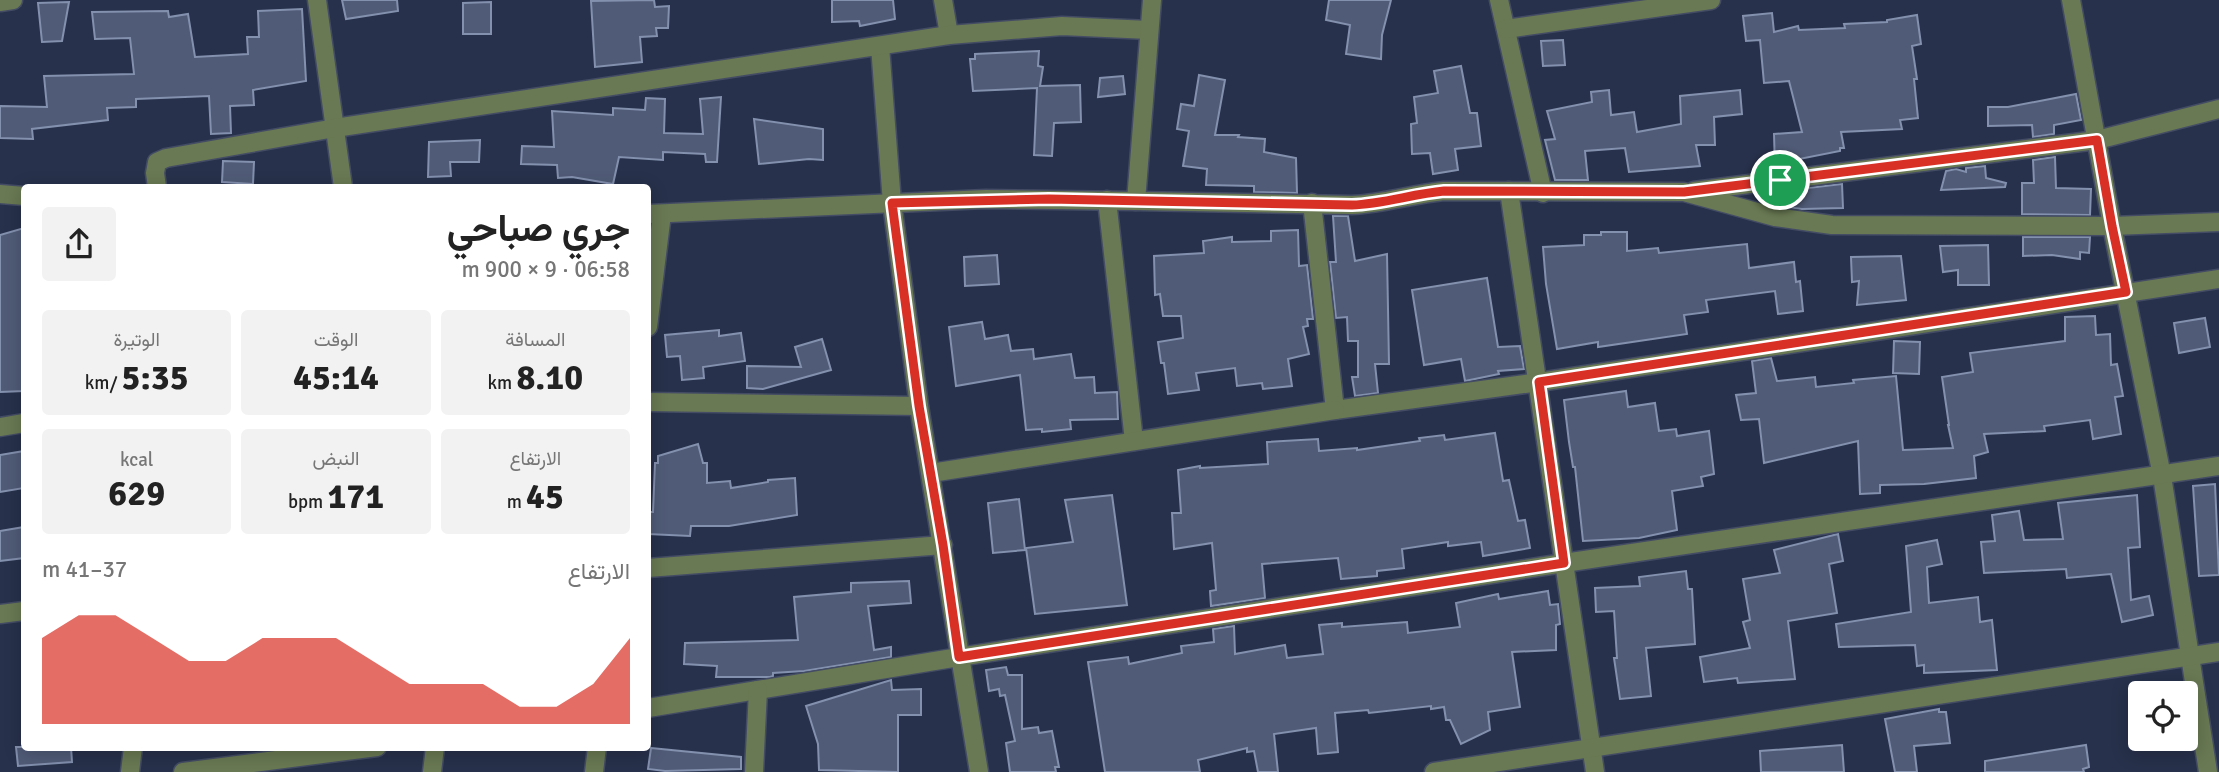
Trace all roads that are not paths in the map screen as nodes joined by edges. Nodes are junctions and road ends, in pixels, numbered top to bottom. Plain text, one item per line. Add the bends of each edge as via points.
1 (13, 0) edge
2 (317, 0) edge
3 (943, 0) edge
4 (1152, 0) edge
5 (1499, 0) edge
6 (1711, 0) edge
7 (2071, 0) edge
8 (0, 2) edge
9 (1680, 2) edge
10 (1506, 29) junction
11 (1149, 30) junction
12 (950, 35) junction
13 (880, 46) junction
14 (2219, 109) edge
15 (335, 128) junction
16 (2097, 140) junction
17 (157, 184) edge
18 (343, 184) edge
19 (1509, 191) junction
20 (1684, 192) junction
21 (1543, 193) junction
22 (0, 194) edge
23 (21, 196) edge
24 (1107, 200) junction
25 (1136, 201) junction
26 (892, 203) junction
27 (1312, 203) junction
28 (655, 214) edge
29 (2219, 222) edge
30 (2112, 226) junction
31 (651, 279) edge
32 (2219, 279) edge
33 (2126, 292) junction
34 (1539, 382) junction
35 (651, 402) edge
36 (919, 406) junction
37 (1335, 410) junction
38 (21, 424) edge
39 (0, 427) edge
40 (1134, 441) junction
41 (2219, 466) edge
42 (931, 473) junction
43 (2162, 476) junction
44 (943, 545) junction
45 (1564, 563) junction
46 (651, 568) edge
47 (21, 611) edge
48 (0, 614) edge
49 (2219, 652) edge
50 (959, 657) junction
51 (2190, 657) junction
52 (758, 690) junction
53 (651, 708) edge
54 (1591, 746) junction
55 (133, 751) edge
56 (357, 751) edge
57 (435, 751) edge
58 (597, 751) edge
59 (287, 765) edge
60 (130, 772) edge
61 (183, 772) edge
62 (432, 772) edge
63 (594, 772) edge
64 (754, 772) edge
65 (979, 772) edge
66 (1434, 772) edge
67 (1595, 772) edge
68 (2208, 772) edge

1 - 8 street
2 - 15 street
3 - 12 street
4 - 11 street
5 - 10 street
6 - 9 street
7 - 16 street
9 - 10 street
10 - 21 street
11 - 12 street via 1062,26
11 - 25 street
12 - 13 street
13 - 15 street
13 - 26 street
14 - 16 street
15 - 17 street via 166,158 157,162
15 - 18 street
16 - 20 street
16 - 30 street
19 - 21 street
19 - 27 street via 1422,193 1368,205
19 - 34 street
20 - 21 street
20 - 30 street via 1775,217 1832,225
22 - 23 street
24 - 25 street
24 - 26 street
24 - 40 street
25 - 27 street
26 - 28 street
26 - 36 street
27 - 37 street
28 - 31 street
29 - 30 street
30 - 33 street
32 - 33 street
33 - 34 street
33 - 43 street
34 - 37 street
34 - 45 street
35 - 36 street
36 - 42 street
37 - 40 street
38 - 39 street
40 - 42 street
41 - 43 street
42 - 44 street
43 - 45 street
43 - 51 street
44 - 46 street
44 - 50 street
45 - 50 street
45 - 54 street
47 - 48 street
49 - 51 street
50 - 52 street
50 - 65 street
51 - 54 street
51 - 68 street
52 - 53 street
52 - 64 street
54 - 66 street
54 - 67 street
55 - 60 street
56 - 59 street
57 - 62 street
58 - 63 street
59 - 61 street

